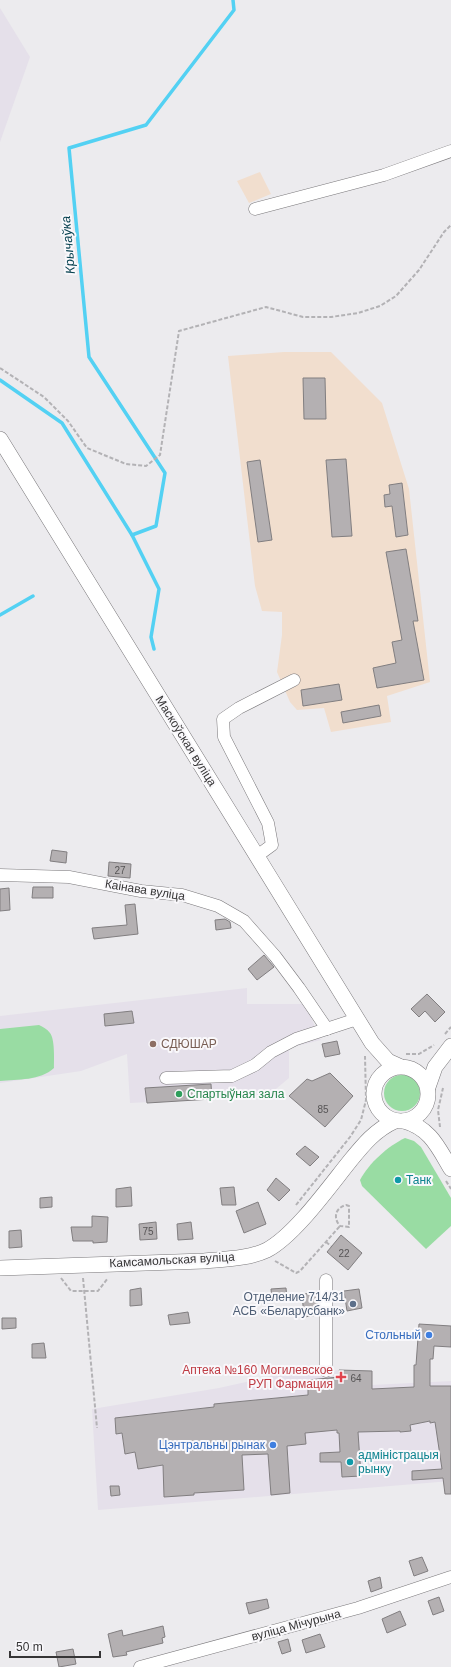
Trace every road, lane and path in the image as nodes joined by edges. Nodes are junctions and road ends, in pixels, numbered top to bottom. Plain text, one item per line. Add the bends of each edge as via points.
1 (451, 151) edge
2 (255, 209) dead end
3 (451, 225) edge
4 (0, 368) edge
5 (0, 439) edge
6 (294, 680) dead end
7 (257, 856) junction
8 (0, 875) edge
9 (357, 1020) junction
10 (328, 1029) junction
11 (368, 1048) junction
12 (446, 1052) edge
13 (403, 1066) junction
14 (166, 1078) dead end
15 (444, 1082) dead end
16 (376, 1083) junction
17 (428, 1094) junction
18 (375, 1102) junction
19 (399, 1121) junction
20 (355, 1130) junction
21 (367, 1140) junction
22 (434, 1142) junction
23 (447, 1173) edge
24 (451, 1189) edge
25 (296, 1205) dead end
26 (340, 1226) joint
27 (326, 1242) dead end
28 (332, 1246) dead end
29 (82, 1264) junction
30 (0, 1268) edge
31 (326, 1280) dead end
32 (326, 1371) dead end
33 (97, 1428) dead end
34 (451, 1577) edge
35 (140, 1667) edge

1 - 2 street via 384,175
3 - 4 path via 419,270 396,296 380,306 358,313 303,318 266,307 179,331 160,455 146,466 126,464 87,448 68,421 44,397
5 - 7 main road, Маскоўская вуліца
6 - 7 street via 223,719 224,738 268,823 272,845
7 - 9 main road, Маскоўская вуліца
8 - 10 street, Каінава вуліца via 69,877 140,891 182,895 218,906 244,921 294,981
9 - 10 street
9 - 11 main road, Маскоўская вуліца
10 - 14 street via 296,1039 232,1076
11 - 13 main road, Маскоўская вуліца via 388,1061
11 - 16 main road, Маскоўская вуліца via 377,1057
11 - 20 path via 366,1100
12 - 13 main road via 430,1064 421,1067
12 - 17 main road via 435,1067
13 - 16 main road via 389,1069
13 - 17 main road via 417,1071 424,1078
15 - 22 path via 438,1110 443,1136
16 - 18 main road
17 - 19 main road via 423,1111 419,1115
17 - 22 main road via 427,1118
18 - 19 main road via 379,1111 386,1117
18 - 21 main road, Камсамольская вуліца via 375,1120
19 - 21 main road, Камсамольская вуліца via 385,1125
19 - 22 main road via 413,1124 425,1131
20 - 21 path
20 - 25 path
21 - 29 main road, Камсамольская вуліца via 302,1219 286,1236 266,1250 237,1258 217,1260
22 - 23 main road
23 - 24 path
26 - 26 path via 336,1212 342,1206 349,1206 349,1227
27 - 28 path
29 - 30 main road, Камсамольская вуліца
29 - 33 path
31 - 32 street
34 - 35 street, вуліца Мічурына via 358,1608

